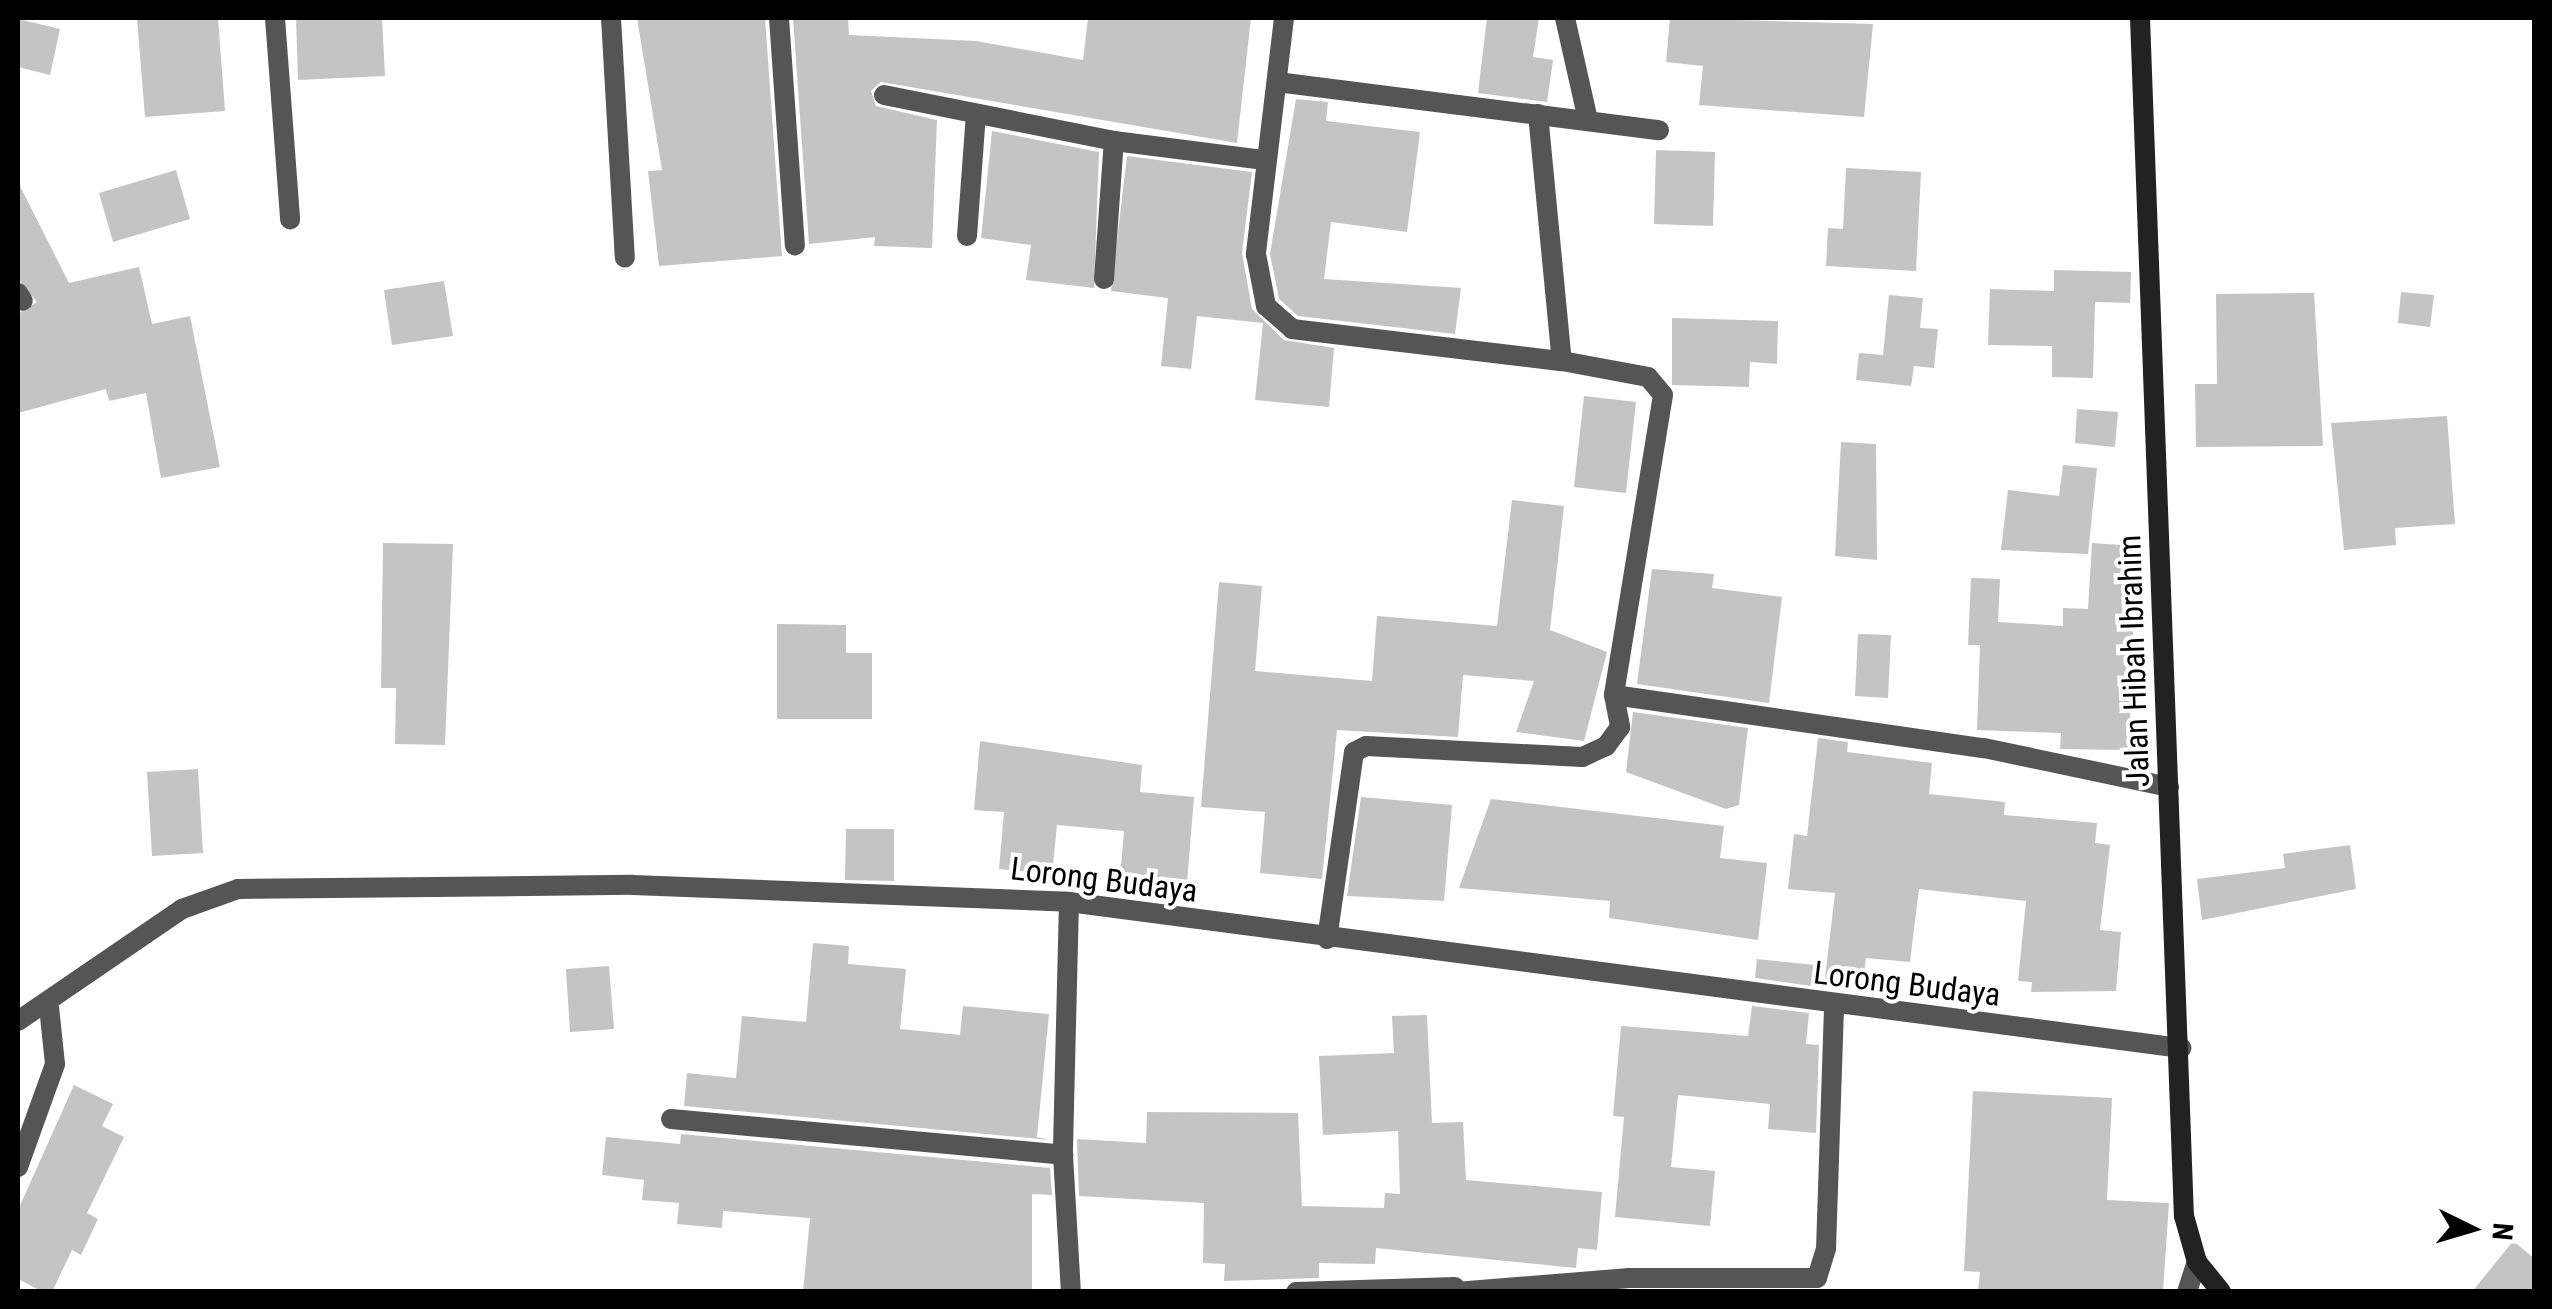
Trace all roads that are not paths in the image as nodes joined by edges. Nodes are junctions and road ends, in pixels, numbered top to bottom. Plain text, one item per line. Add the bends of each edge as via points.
1 (275, 18) edge
2 (611, 18) edge
3 (779, 18) edge
4 (1284, 18) edge
5 (1565, 18) edge
6 (2140, 18) edge
7 (1277, 82) junction
8 (884, 96) dead end
9 (976, 114) junction
10 (1538, 114) junction
11 (1588, 120) junction
12 (1659, 130) dead end
13 (1114, 141) junction
14 (1266, 160) junction
15 (290, 220) dead end
16 (968, 236) dead end
17 (796, 245) dead end
18 (626, 258) dead end
19 (1104, 279) dead end
20 (1562, 361) junction
21 (1614, 695) junction
22 (2169, 787) junction
23 (1069, 902) junction
24 (1327, 939) junction
25 (1834, 1004) junction
26 (48, 1007) junction
27 (18, 1021) edge
28 (2181, 1048) junction
29 (671, 1118) dead end
30 (1062, 1154) junction
31 (18, 1167) edge
32 (2197, 1262) junction
33 (1455, 1289) edge
34 (1072, 1292) edge
35 (1296, 1292) edge
36 (2187, 1292) edge
37 (2221, 1292) edge

1 - 15 street
2 - 18 street
3 - 17 street
4 - 7 street
5 - 11 street
6 - 22 street, Jalan Hibah Ibrahim
7 - 10 street
7 - 14 street
8 - 9 street
9 - 13 street
9 - 16 street
10 - 11 street
10 - 20 street
11 - 12 street
13 - 14 street
13 - 19 street
14 - 20 street via 1257,280 1266,306 1292,329
20 - 21 street via 1648,377 1663,395
21 - 22 street via 1984,748
21 - 24 street via 1620,727 1606,746 1582,757 1366,746 1354,752
22 - 28 street, Jalan Hibah Ibrahim
23 - 24 street, Lorong Budaya
23 - 26 street, Lorong Budaya via 633,885 238,889 182,909
23 - 30 street
24 - 25 street, Lorong Budaya
25 - 28 street, Lorong Budaya
25 - 33 street via 1826,1249 1818,1278
26 - 27 street, Lorong Budaya
26 - 31 street via 55,1064
28 - 32 street, Jalan Hibah Ibrahim via 2184,1216
29 - 30 street
30 - 34 street
32 - 36 street
32 - 37 street, Jalan Hibah Ibrahim
33 - 35 street

